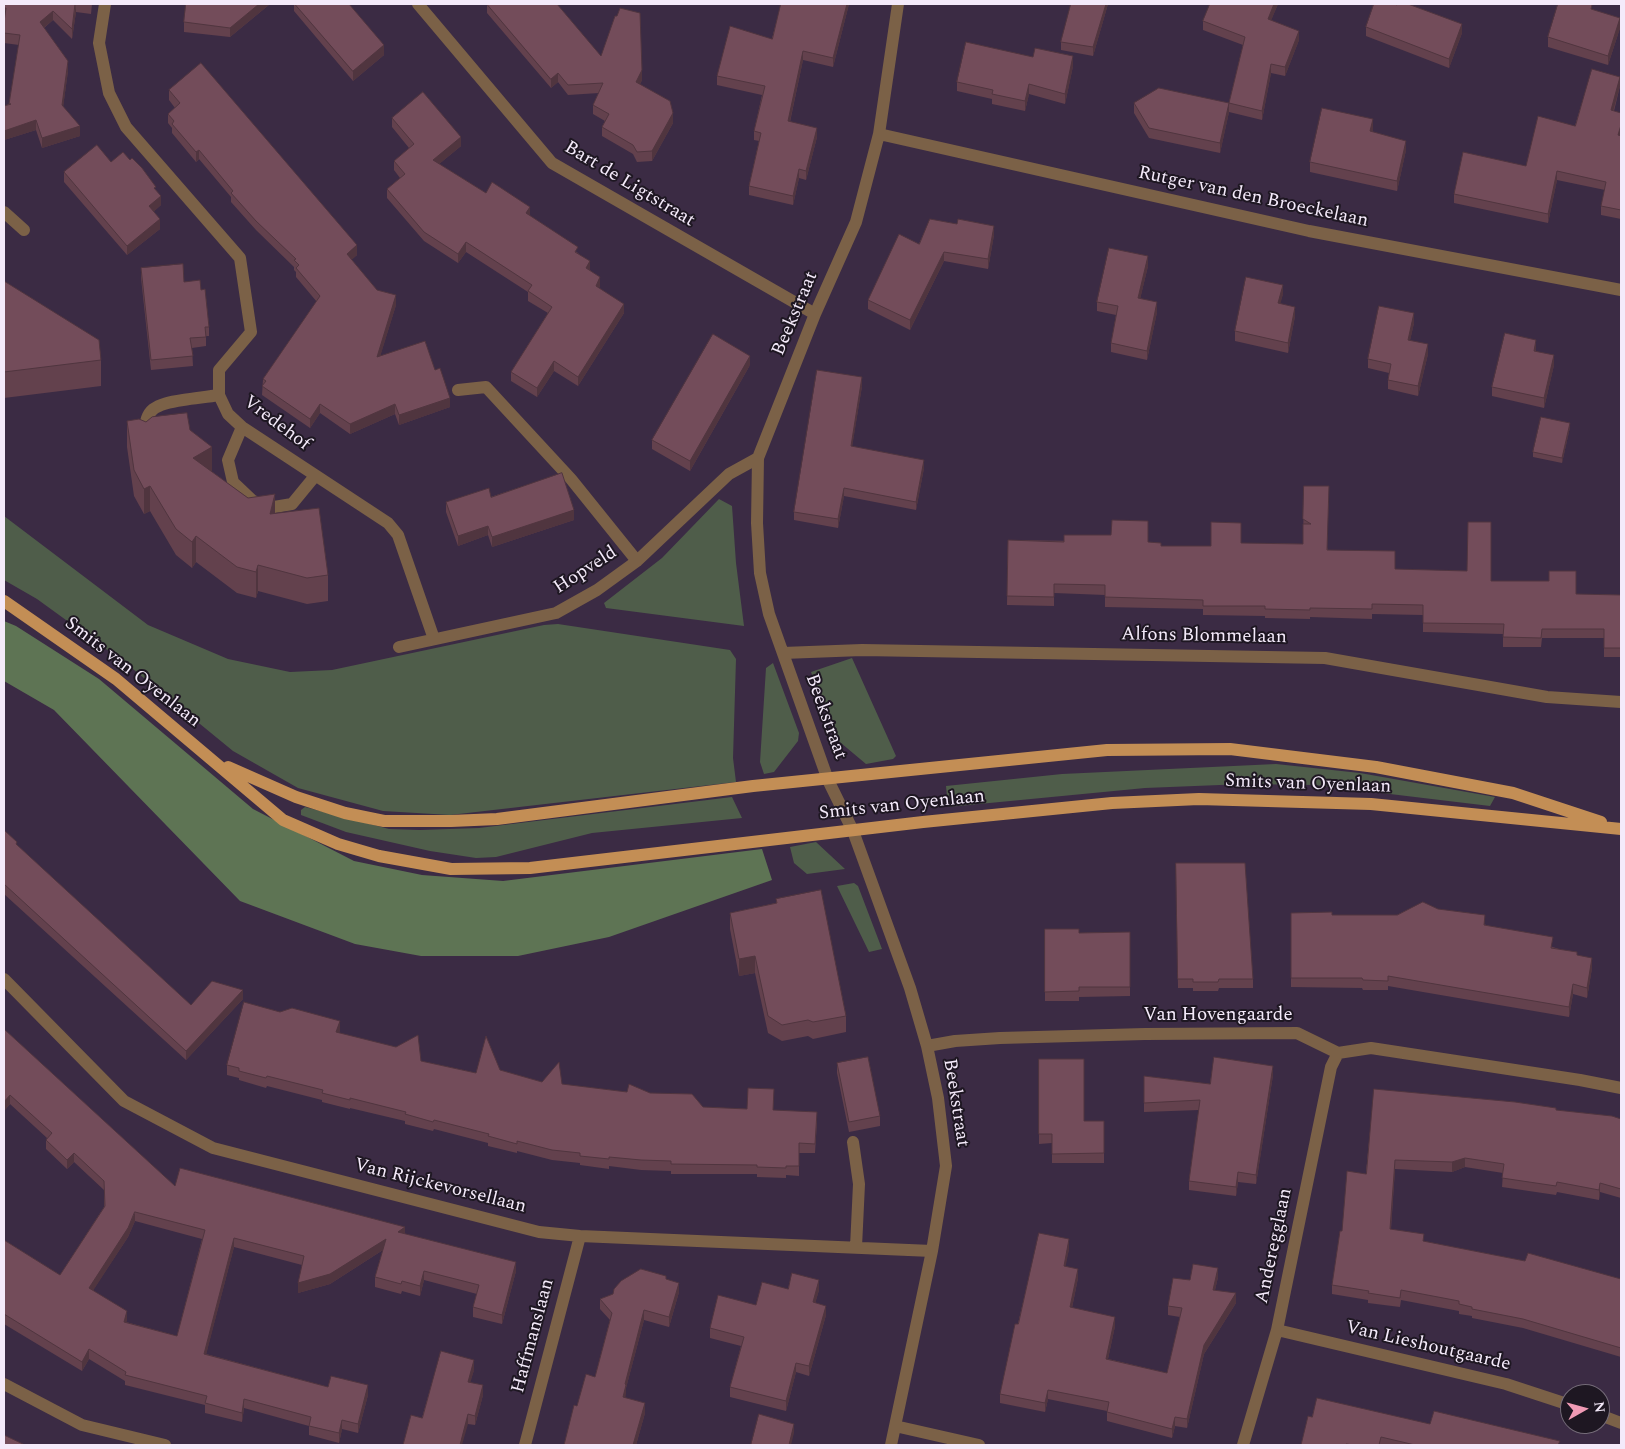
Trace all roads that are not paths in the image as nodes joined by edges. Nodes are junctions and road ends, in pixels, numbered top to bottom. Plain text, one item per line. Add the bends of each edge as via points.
1 (105, 4) edge
2 (418, 4) edge
3 (898, 4) edge
4 (879, 134) junction
5 (4, 212) edge
6 (24, 230) dead end
7 (1621, 290) edge
8 (815, 314) junction
9 (458, 390) dead end
10 (219, 395) junction
11 (242, 427) junction
12 (145, 440) edge
13 (758, 458) junction
14 (315, 476) junction
15 (637, 561) junction
16 (4, 601) edge
17 (4, 608) edge
18 (23, 614) junction
19 (434, 639) junction
20 (399, 647) dead end
21 (783, 653) junction
22 (1621, 702) edge
23 (216, 762) junction
24 (828, 780) junction
25 (1621, 828) edge
26 (853, 831) junction
27 (4, 979) edge
28 (927, 1046) junction
29 (1338, 1053) junction
30 (1621, 1088) edge
31 (853, 1142) dead end
32 (580, 1236) junction
33 (856, 1247) junction
34 (932, 1250) junction
35 (1277, 1330) junction
36 (4, 1384) edge
37 (1560, 1402) edge
38 (895, 1426) junction
39 (165, 1445) edge
40 (525, 1445) edge
41 (891, 1445) edge
42 (979, 1445) edge
43 (1243, 1445) edge

1 - 10 street, Vredehof via 99,43 109,93 126,126 240,258 251,332 219,370
2 - 8 street, Bart de Ligtstraat via 552,163
3 - 4 street, Beekstraat
4 - 7 street, Rutger van den Broeckelaan via 1308,231
4 - 8 street, Beekstraat via 856,222
5 - 6 street
8 - 13 street, Beekstraat
9 - 15 street via 486,387 571,479
10 - 11 street, Vredehof via 228,414
10 - 12 street via 162,403 150,413 144,425
11 - 14 street, Vredehof
11 - 14 street via 228,460 233,482 253,501 274,507 292,504
13 - 15 street, Hopveld via 729,474
13 - 21 street, Beekstraat via 760,573 769,614
14 - 19 street, Vredehof via 388,523 398,535
15 - 19 street, Hopveld via 597,590 556,613
16 - 18 main road, Smits van Oyenlaan
17 - 18 main road, Smits van Oyenlaan
18 - 23 main road, Smits van Oyenlaan via 116,679
19 - 20 street, Hopveld
21 - 22 street, Alfons Blommelaan via 862,650 1325,658 1547,697
21 - 24 street, Beekstraat
23 - 24 main road, Smits van Oyenlaan via 296,797 345,813 384,821 497,819 753,786
23 - 26 main road, Smits van Oyenlaan via 283,820 338,844 379,856 451,869 530,868
24 - 25 main road, Smits van Oyenlaan via 1107,750 1230,750 1376,767 1513,793
24 - 26 street, Beekstraat
25 - 26 main road, Smits van Oyenlaan via 1371,804 1199,799 1112,802
26 - 28 street, Beekstraat via 910,988
27 - 32 street, Van Rijckevorsellaan via 124,1101 213,1148 539,1232
28 - 29 street, Van Hovengaarde via 1009,1038 1296,1033
28 - 34 street, Beekstraat via 938,1098 946,1166
29 - 30 street via 1371,1048
29 - 35 street, Anderegglaan via 1331,1067
31 - 33 street via 859,1184
32 - 33 street, Van Rijckevorsellaan
32 - 40 street, Haffmanslaan
33 - 34 street, Van Rijckevorsellaan
34 - 38 street, Beekstraat
35 - 37 street, Van Lieshoutgaarde via 1506,1384
35 - 43 street, Anderegglaan
36 - 39 street via 82,1424
38 - 41 street, Beekstraat
38 - 42 street

